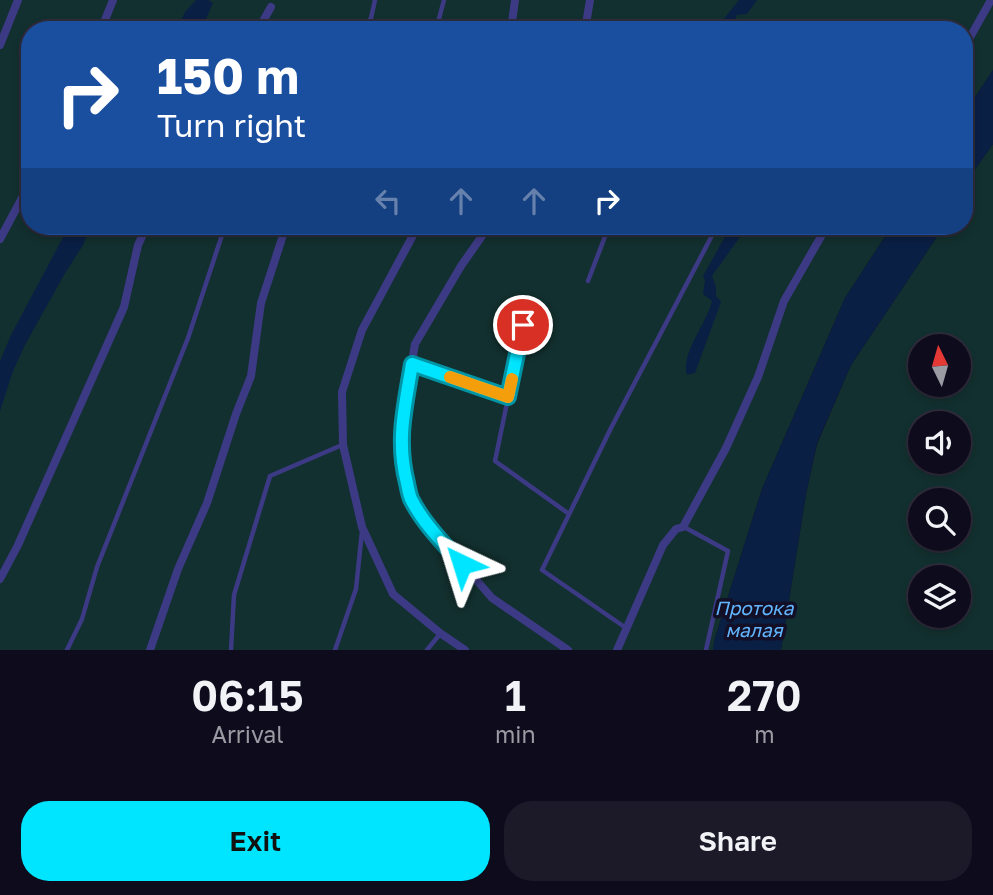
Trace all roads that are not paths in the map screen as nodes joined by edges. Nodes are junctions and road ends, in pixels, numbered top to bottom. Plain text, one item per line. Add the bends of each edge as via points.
1 (18, 0) edge
2 (113, 0) edge
3 (375, 0) edge
4 (444, 0) edge
5 (515, 0) edge
6 (590, 0) edge
7 (991, 0) edge
8 (271, 7) dead end
9 (105, 21) edge
10 (263, 21) edge
11 (369, 21) edge
12 (438, 21) edge
13 (512, 21) edge
14 (586, 21) edge
15 (973, 32) edge
16 (0, 45) edge
17 (21, 200) edge
18 (142, 235) edge
19 (222, 235) edge
20 (283, 235) edge
21 (413, 235) edge
22 (483, 235) edge
23 (606, 235) edge
24 (712, 235) edge
25 (822, 235) edge
26 (0, 239) edge
27 (588, 281) dead end
28 (528, 301) dead end
29 (412, 364) junction
30 (508, 397) junction
31 (343, 444) junction
32 (569, 514) junction
33 (362, 527) junction
34 (683, 527) junction
35 (0, 579) edge
36 (626, 628) junction
37 (440, 633) junction
38 (67, 650) edge
39 (150, 650) edge
40 (231, 650) edge
41 (335, 650) edge
42 (427, 650) edge
43 (464, 650) edge
44 (568, 650) edge
45 (617, 650) edge
46 (706, 650) edge

1 - 16 street
2 - 9 street
3 - 11 lane
4 - 12 lane
5 - 13 street
6 - 14 street
7 - 15 street
8 - 10 street
17 - 26 street
18 - 35 street via 124,307
19 - 38 lane via 188,338
20 - 39 street via 261,303 251,376
21 - 31 street via 362,330 342,392
22 - 29 street via 415,344
23 - 27 lane
24 - 32 lane
25 - 34 street via 784,301 758,377
28 - 30 lane
29 - 30 lane
29 - 44 street via 401,428 402,462 411,498 492,598
30 - 32 lane via 495,461
31 - 33 street
31 - 40 lane via 270,476 234,595
32 - 36 lane via 542,570
33 - 37 street via 393,594
33 - 41 lane via 356,589
34 - 36 street via 663,545
34 - 46 lane via 728,551
36 - 45 street
37 - 42 lane
37 - 43 street

